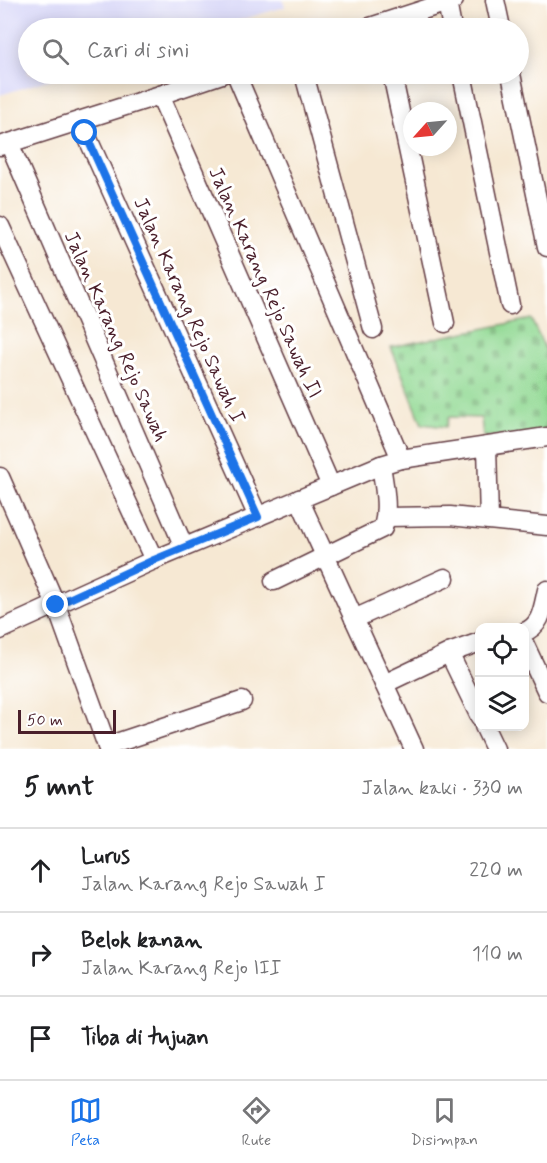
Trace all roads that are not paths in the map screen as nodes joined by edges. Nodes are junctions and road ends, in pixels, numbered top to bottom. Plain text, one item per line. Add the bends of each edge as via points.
1 (495, 0) edge
2 (450, 1) edge
3 (402, 18) edge
4 (451, 18) edge
5 (499, 18) edge
6 (192, 84) edge
7 (240, 84) edge
8 (307, 84) edge
9 (394, 84) edge
10 (464, 84) edge
11 (513, 84) edge
12 (160, 95) junction
13 (80, 121) junction
14 (4, 145) edge
15 (0, 226) edge
16 (547, 247) edge
17 (510, 305) dead end
18 (445, 323) dead end
19 (373, 329) dead end
20 (547, 437) edge
21 (487, 446) junction
22 (401, 459) junction
23 (381, 465) junction
24 (0, 477) edge
25 (331, 486) junction
26 (299, 499) junction
27 (258, 517) junction
28 (386, 517) junction
29 (489, 520) junction
30 (547, 526) edge
31 (184, 547) junction
32 (326, 556) junction
33 (154, 560) junction
34 (445, 578) dead end
35 (274, 581) dead end
36 (547, 590) edge
37 (56, 605) junction
38 (354, 619) junction
39 (0, 630) edge
40 (529, 631) edge
41 (475, 644) edge
42 (529, 652) edge
43 (449, 654) junction
44 (384, 684) junction
45 (547, 692) edge
46 (242, 701) dead end
47 (475, 707) edge
48 (486, 731) edge
49 (107, 747) edge
50 (414, 749) edge
51 (495, 749) edge

1 - 5 street
2 - 3 street
2 - 4 street
6 - 12 street
7 - 22 street
8 - 19 street
9 - 18 street
10 - 17 street
11 - 16 street
12 - 13 street
12 - 25 street, Jalan Karang Rejo Sawah II
13 - 14 street
13 - 27 street, Jalan Karang Rejo Sawah I
14 - 31 street, Jalan Karang Rejo Sawah
15 - 33 street
20 - 21 street
21 - 22 street
21 - 29 street
22 - 23 street
23 - 25 street
23 - 28 street
24 - 37 street
25 - 26 street
26 - 27 street
26 - 32 street
27 - 31 street
28 - 29 street
28 - 32 street via 381,530
29 - 30 street
31 - 33 street
32 - 35 street
32 - 38 street
33 - 37 street
34 - 38 street
36 - 40 street via 536,625
37 - 39 street
37 - 49 street
38 - 44 street
41 - 43 street
42 - 45 street
43 - 44 street
43 - 47 street
44 - 50 street
46 - 49 street
48 - 51 street

